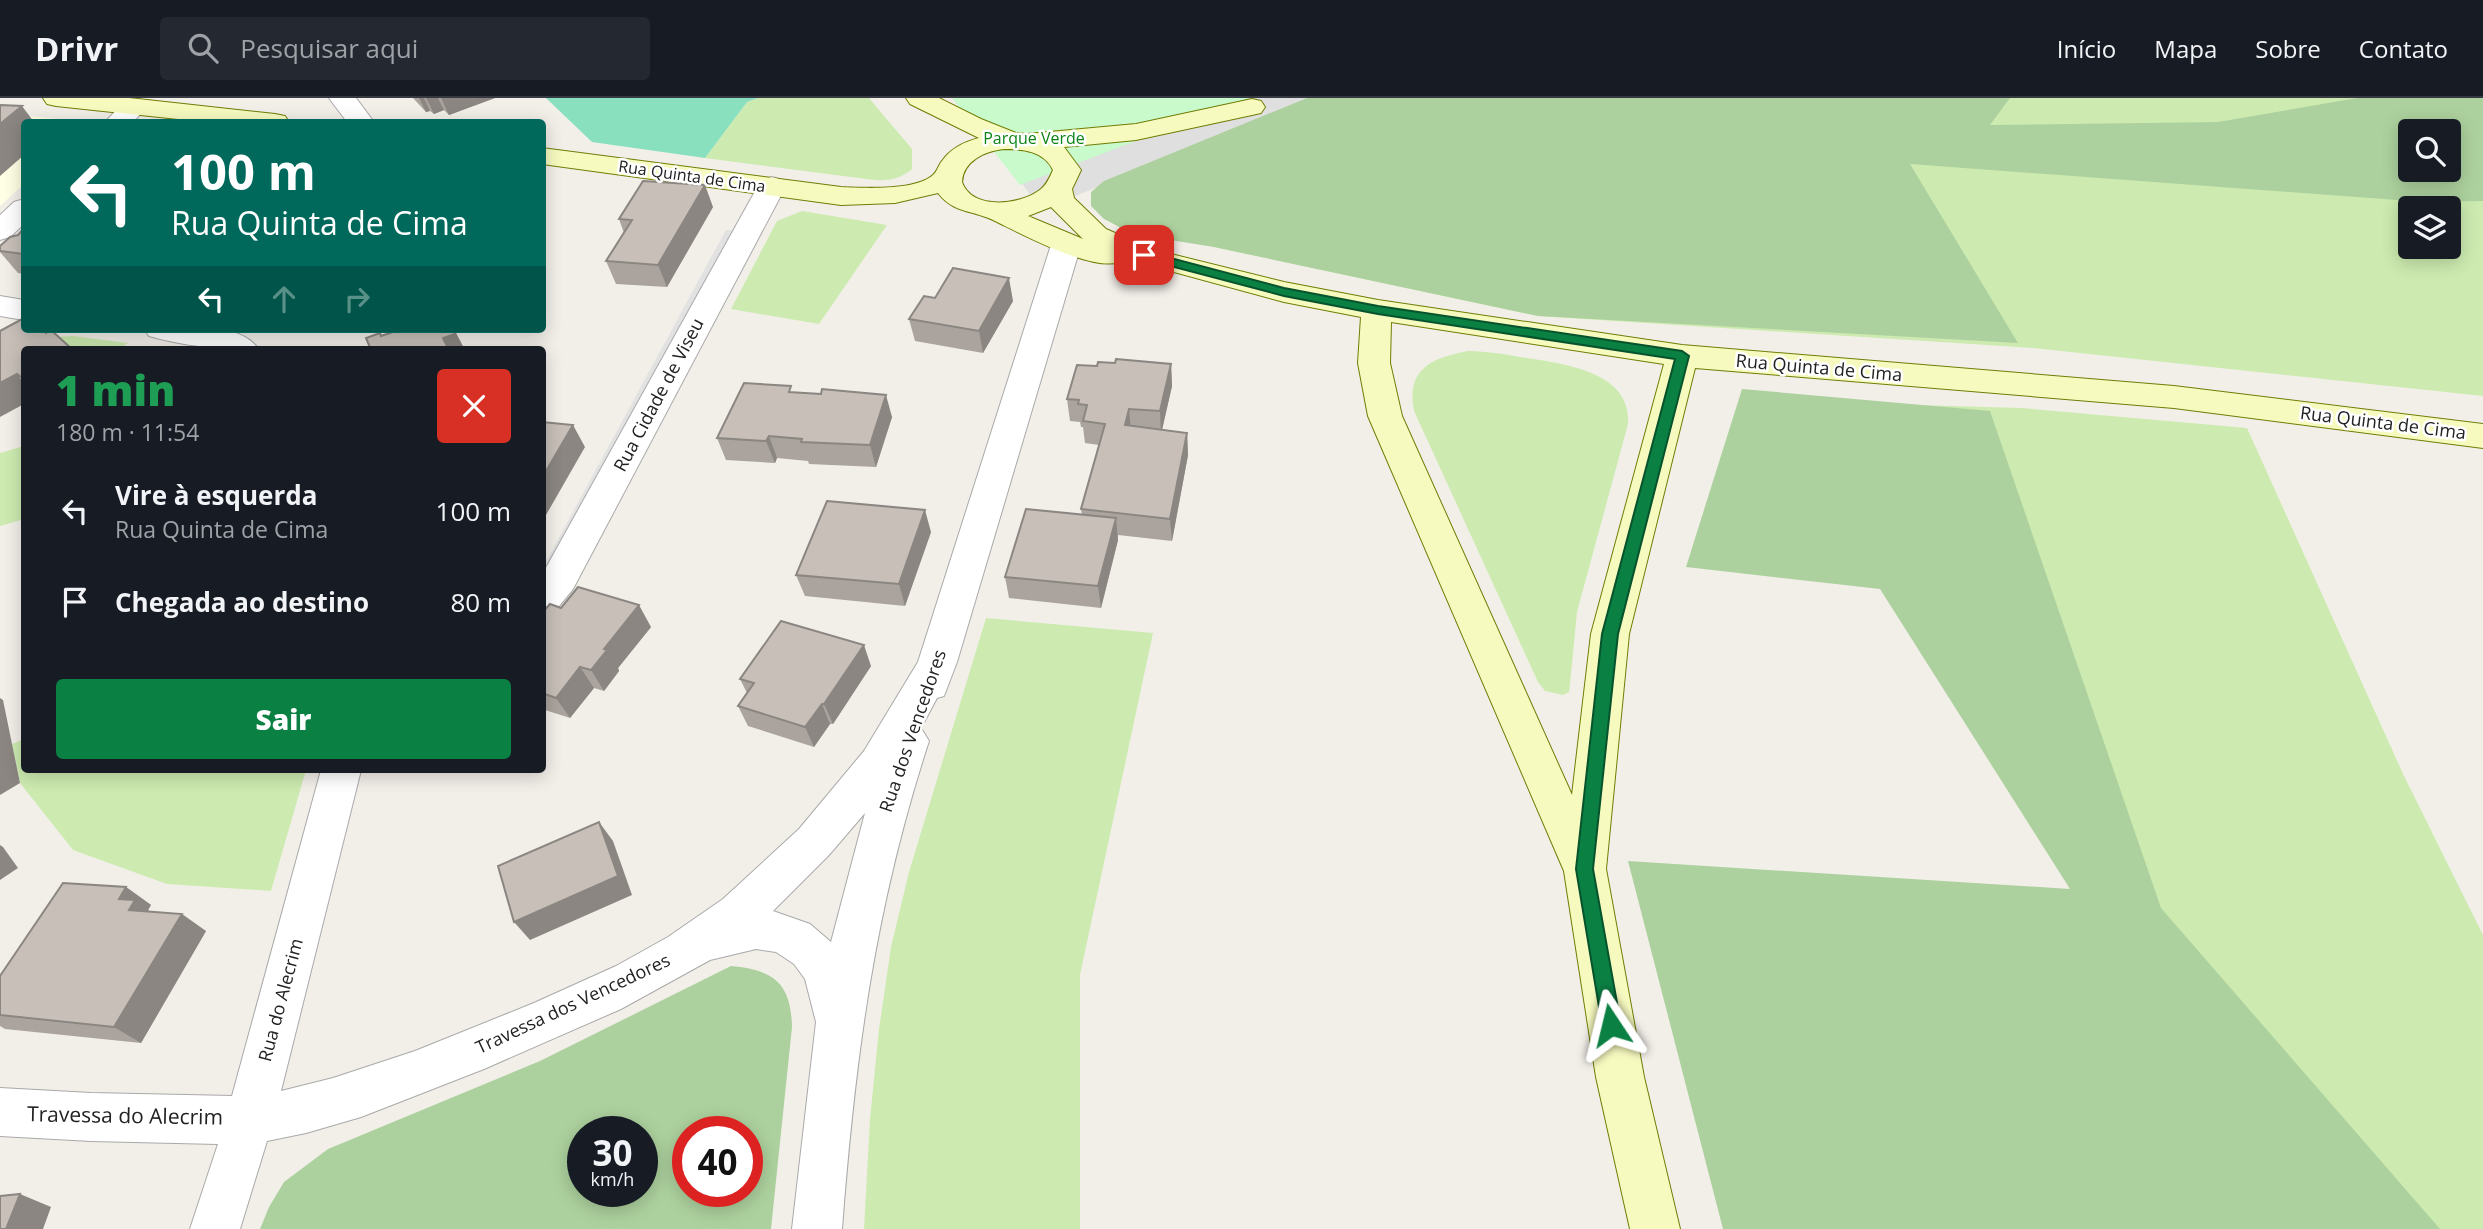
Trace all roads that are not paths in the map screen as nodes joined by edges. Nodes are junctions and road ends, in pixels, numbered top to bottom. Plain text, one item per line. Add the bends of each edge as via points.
1 (56, 98) edge
2 (342, 98) edge
3 (896, 98) edge
4 (919, 98) edge
5 (1264, 103) edge
6 (126, 115) edge
7 (211, 119) edge
8 (358, 119) edge
9 (1020, 141) junction
10 (546, 157) edge
11 (948, 174) junction
12 (1062, 185) junction
13 (772, 186) junction
14 (841, 196) junction
15 (990, 209) junction
16 (21, 211) edge
17 (0, 231) edge
18 (1066, 245) junction
19 (1161, 261) junction
20 (0, 306) edge
21 (21, 310) edge
22 (1378, 310) junction
23 (21, 325) edge
24 (0, 330) edge
25 (191, 333) edge
26 (238, 346) edge
27 (1682, 356) junction
28 (2483, 436) edge
29 (546, 596) edge
30 (938, 663) junction
31 (340, 773) edge
32 (1585, 869) junction
33 (683, 952) junction
34 (831, 1072) junction
35 (0, 1112) edge
36 (250, 1119) junction
37 (215, 1229) edge
38 (817, 1229) edge
39 (1655, 1229) edge

1 - 6 street
2 - 8 street
3 - 11 street via 945,151
4 - 9 street via 971,125
5 - 9 street, Rua Quinta de Cima via 1136,132
5 - 12 street via 1100,163
6 - 7 street
9 - 11 street, Rua Quinta de Cima via 980,145 956,160
9 - 12 street, Rua Quinta de Cima via 1055,152 1063,160 1067,170
10 - 13 street, Rua Quinta de Cima
11 - 14 street, Rua Quinta de Cima via 930,187 900,195
11 - 15 street via 949,188 956,197
12 - 15 street via 1033,205
12 - 19 street, Rua Quinta de Cima via 1060,200 1067,212 1096,234
13 - 14 street, Rua Quinta de Cima
13 - 29 street, Rua Cidade de Viseu via 560,579
14 - 15 street, Rua Quinta de Cima via 924,214
15 - 18 street, Rua Quinta de Cima
16 - 17 street
18 - 19 street, Rua Quinta de Cima
18 - 30 street, Rua dos Vencedores
19 - 22 street, Rua Quinta de Cima
20 - 21 street
22 - 27 street, Rua Quinta de Cima
22 - 32 street via 1371,341 1385,415
23 - 24 street
25 - 26 street
27 - 28 street, Rua Quinta de Cima via 2175,397
27 - 32 street via 1610,634
30 - 33 street, Travessa dos Vencedores via 879,762 840,813 738,914
30 - 34 street, Rua dos Vencedores via 872,855 849,952
31 - 36 street, Rua do Alecrim
32 - 39 street via 1620,1077
33 - 34 street via 747,928 778,932 807,944 823,964 833,992
33 - 36 street, Travessa dos Vencedores via 597,997 437,1065 328,1104
34 - 38 street, Rua dos Vencedores
35 - 36 street, Travessa do Alecrim via 94,1119
36 - 37 street, Rua do Alecrim

